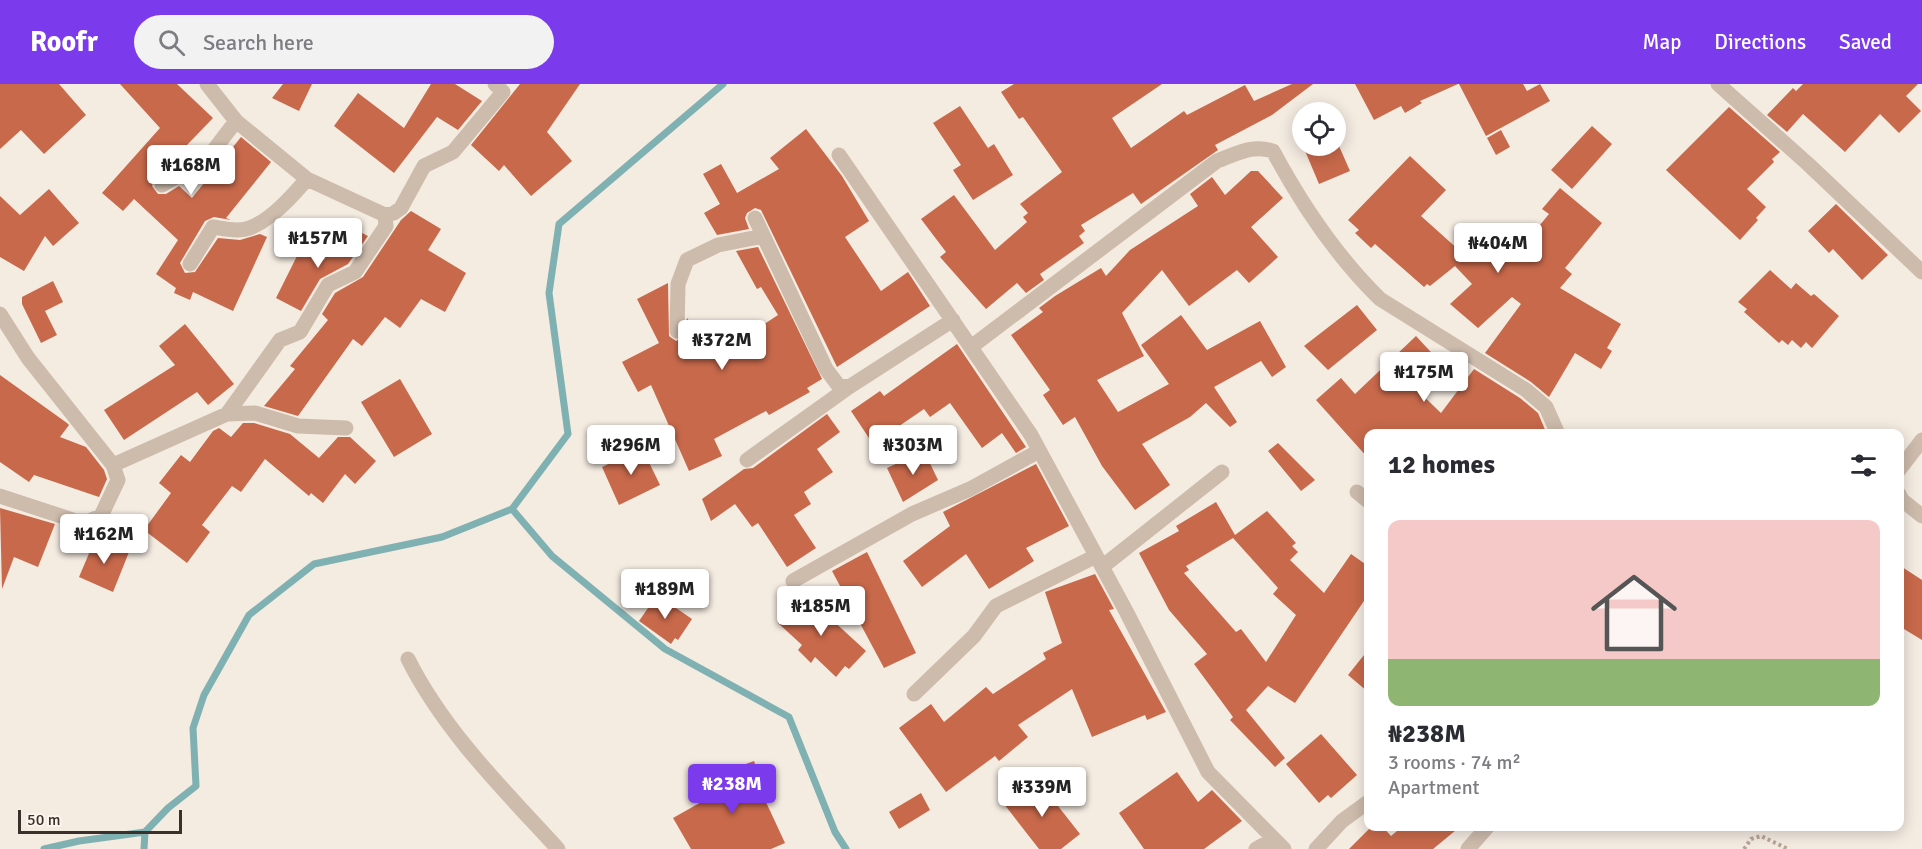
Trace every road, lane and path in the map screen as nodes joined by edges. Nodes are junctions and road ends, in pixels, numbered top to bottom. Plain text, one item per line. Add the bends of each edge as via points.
1 (207, 84) edge
2 (495, 84) edge
3 (1718, 84) edge
4 (236, 121) junction
5 (838, 155) dead end
6 (307, 179) junction
7 (162, 185) dead end
8 (386, 215) junction
9 (755, 218) dead end
10 (763, 236) junction
11 (190, 264) dead end
12 (1922, 272) edge
13 (953, 320) junction
14 (2, 321) edge
15 (677, 331) dead end
16 (971, 347) junction
17 (849, 387) junction
18 (227, 414) junction
19 (346, 428) dead end
20 (1556, 429) edge
21 (1922, 440) edge
22 (1039, 451) junction
23 (747, 460) dead end
24 (1904, 463) edge
25 (113, 465) junction
26 (1222, 472) dead end
27 (0, 496) edge
28 (1904, 502) edge
29 (1922, 516) edge
30 (1099, 562) junction
31 (793, 581) dead end
32 (408, 659) dead end
33 (914, 694) dead end
34 (1364, 805) edge
35 (1484, 831) edge
36 (1279, 844) edge
37 (558, 849) edge
38 (1256, 849) edge
39 (1316, 849) edge
40 (1468, 849) edge
41 (1744, 849) edge
42 (1788, 849) edge

1 - 4 street
2 - 8 street via 502,92 453,153 424,166 401,208
3 - 12 street
4 - 6 street
4 - 7 street via 197,168
5 - 13 street
6 - 8 street
6 - 11 street via 254,226 233,231 213,227
8 - 18 street via 386,226 355,272 327,285 300,332 280,340
9 - 10 street
10 - 15 street via 718,245 687,260 678,284
10 - 17 street via 826,369 838,385
13 - 16 street
13 - 17 street
14 - 25 street
16 - 20 street via 1216,161 1254,147 1264,148 1273,151 1330,243 1380,299 1526,390 1546,407
16 - 22 street
17 - 23 street
18 - 19 street via 255,413 298,426
18 - 25 street
21 - 24 street
22 - 30 street
22 - 31 street via 970,489 912,514
25 - 27 street via 118,480 101,516 89,521 76,521
26 - 30 street
28 - 29 street
30 - 33 street via 996,606 974,636
30 - 36 street via 1208,772
32 - 37 street via 425,694 490,775
34 - 39 street via 1342,821
35 - 40 street
36 - 38 street
41 - 42 path via 1755,836

